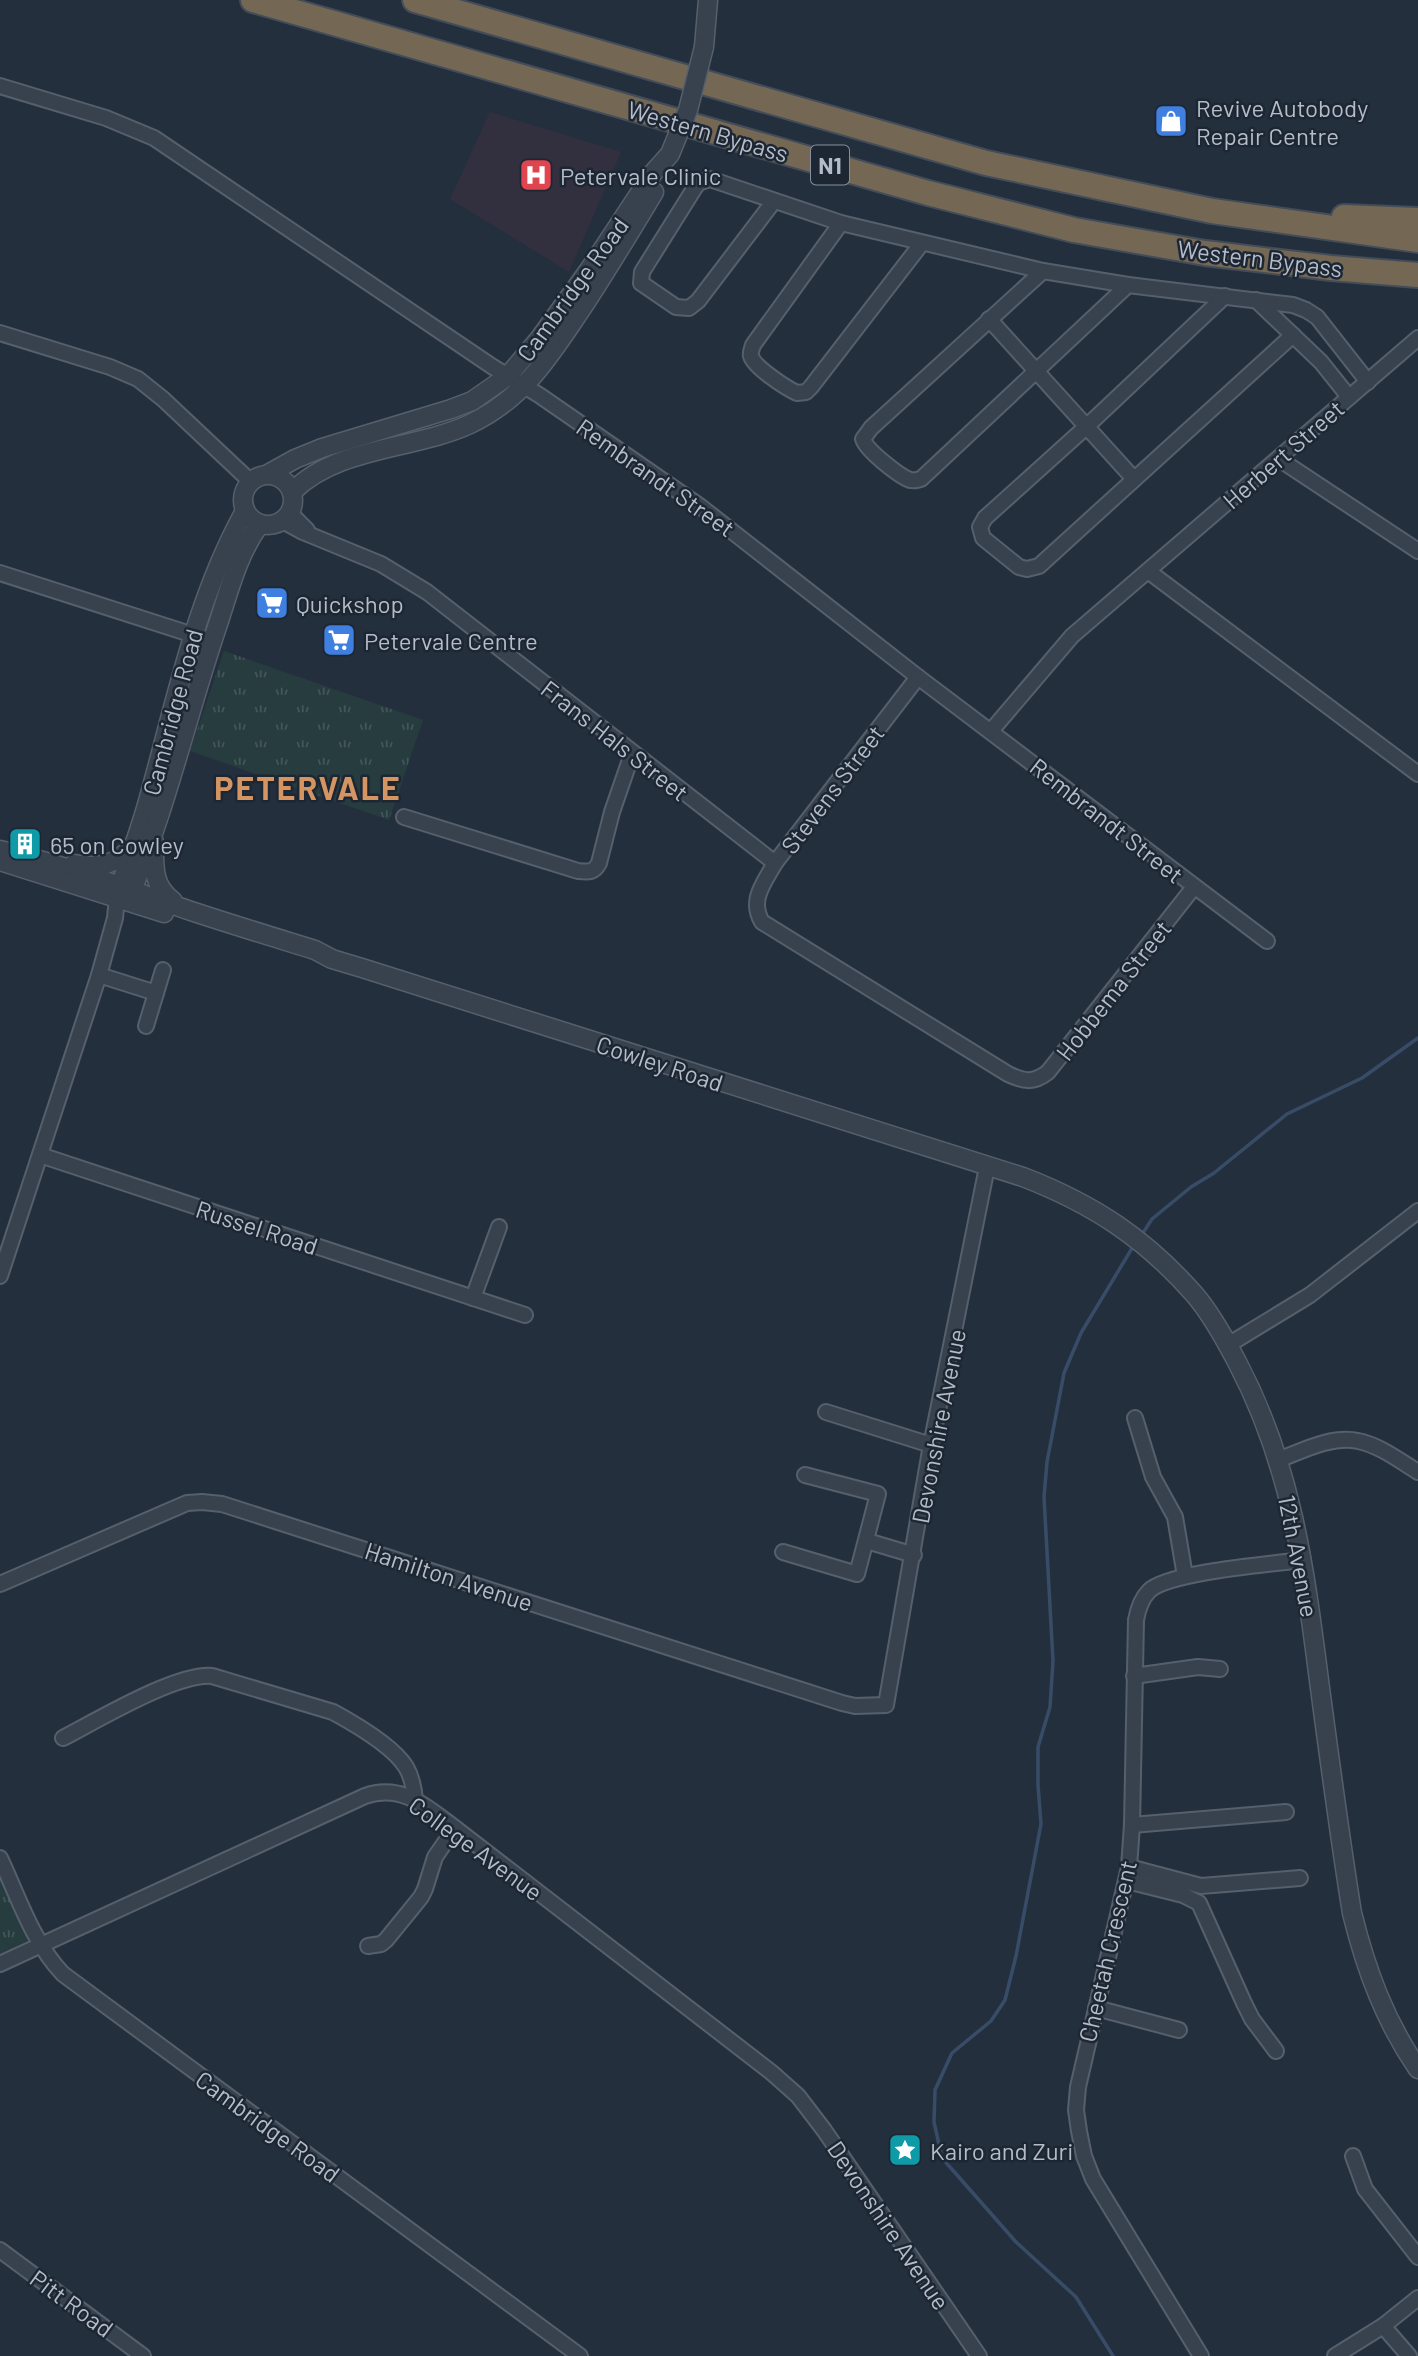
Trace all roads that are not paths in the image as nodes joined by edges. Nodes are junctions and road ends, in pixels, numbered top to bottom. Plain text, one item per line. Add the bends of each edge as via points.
1 (253, 0) edge
2 (415, 0) edge
3 (708, 0) edge
4 (0, 86) edge
5 (668, 157) junction
6 (774, 201) junction
7 (1242, 215) junction
8 (1418, 220) edge
9 (841, 223) junction
10 (1418, 240) edge
11 (922, 243) junction
12 (1043, 271) junction
13 (1418, 275) edge
14 (1128, 285) junction
15 (1225, 296) junction
16 (1256, 300) junction
17 (989, 319) junction
18 (0, 332) edge
19 (1293, 335) junction
20 (1418, 338) edge
21 (1037, 372) junction
22 (508, 376) junction
23 (1368, 382) junction
24 (525, 387) junction
25 (1349, 397) junction
26 (1086, 427) junction
27 (1279, 458) junction
28 (268, 474) junction
29 (1134, 480) junction
30 (250, 481) junction
31 (292, 492) junction
32 (245, 511) junction
33 (286, 517) junction
34 (260, 524) junction
35 (1418, 551) edge
36 (1148, 571) junction
37 (0, 573) edge
38 (193, 634) junction
39 (212, 641) junction
40 (918, 677) junction
41 (991, 731) junction
42 (632, 754) junction
43 (1418, 774) edge
44 (404, 817) dead end
45 (154, 831) junction
46 (135, 844) junction
47 (0, 850) edge
48 (26, 856) junction
49 (0, 861) edge
50 (775, 863) junction
51 (1194, 887) junction
52 (124, 894) junction
53 (186, 909) junction
54 (1267, 942) dead end
55 (332, 959) junction
56 (163, 970) dead end
57 (99, 975) junction
58 (156, 993) junction
59 (146, 1026) dead end
60 (1025, 1081) joint
61 (40, 1155) junction
62 (988, 1167) junction
63 (1418, 1211) edge
64 (499, 1227) dead end
65 (0, 1276) edge
66 (474, 1298) junction
67 (525, 1315) dead end
68 (1228, 1345) junction
69 (826, 1412) dead end
70 (1135, 1418) dead end
71 (931, 1445) junction
72 (1278, 1460) junction
73 (1418, 1472) edge
74 (805, 1475) dead end
75 (867, 1541) junction
76 (783, 1552) dead end
77 (914, 1555) junction
78 (1303, 1560) junction
79 (1185, 1576) junction
80 (0, 1584) edge
81 (1220, 1669) dead end
82 (1134, 1676) junction
83 (890, 1686) joint
84 (63, 1738) dead end
85 (415, 1800) junction
86 (1286, 1812) dead end
87 (1132, 1825) junction
88 (455, 1828) junction
89 (0, 1858) edge
90 (1128, 1874) junction
91 (1300, 1878) dead end
92 (41, 1945) junction
93 (368, 1946) dead end
94 (0, 1964) edge
95 (1096, 2008) junction
96 (1179, 2030) dead end
97 (1276, 2051) dead end
98 (1418, 2070) edge
99 (798, 2096) joint
100 (1353, 2156) dead end
101 (0, 2250) edge
102 (1418, 2258) edge
103 (1418, 2298) edge
104 (1383, 2326) junction
105 (143, 2356) edge
106 (580, 2356) edge
107 (979, 2356) edge
108 (1201, 2356) edge
109 (1335, 2356) edge
110 (1409, 2356) edge

1 - 13 highway, Western Bypass / N1 via 928,193 1074,230 1205,253
2 - 7 highway, Western Bypass / N1 via 986,163
3 - 5 street, Cambridge Road, bridge via 704,47 688,110
4 - 22 street, Rembrandt Street via 106,118 154,138
5 - 22 street, Cambridge Road
5 - 24 street, Cambridge Road via 663,176 620,249 552,355
6 - 6 street via 718,180 698,183 642,272 641,283 676,307 689,308
6 - 9 street
7 - 8 highway
7 - 10 highway, Western Bypass / N1
9 - 11 street
9 - 11 street via 751,350 759,367 797,393 811,387
11 - 12 street
12 - 14 street
12 - 17 street
14 - 15 street
14 - 21 street
15 - 16 street
15 - 26 street
16 - 19 street
16 - 23 street via 1293,305 1317,317
17 - 21 street
17 - 21 street via 870,428 863,439 867,448 903,476 921,479
18 - 30 street via 138,379
19 - 25 street
19 - 29 street
20 - 23 street, Herbert Street
21 - 26 street
22 - 24 street, Rembrandt Street
22 - 28 street, Cambridge Road via 472,401 322,448
23 - 25 street, Herbert Street
24 - 31 street, Cambridge Road via 469,425 334,465
24 - 40 street, Rembrandt Street via 701,507
25 - 27 street, Herbert Street
26 - 29 street
26 - 29 street via 985,518 980,527 983,538 1020,567 1033,569
27 - 35 street
27 - 36 street, Herbert Street
28 - 30 street
28 - 31 street via 283,479
30 - 32 street via 243,495
31 - 33 street
32 - 34 street
32 - 38 street, Cambridge Road via 227,542
33 - 34 street via 272,525
33 - 42 street, Frans Hals Street via 310,534 381,564 427,592
34 - 39 street, Cambridge Road via 242,555
36 - 41 street, Herbert Street via 1072,636
36 - 43 street
37 - 38 street
38 - 39 street
38 - 46 street, Cambridge Road
39 - 45 street, Cambridge Road
40 - 41 street, Rembrandt Street
40 - 50 street, Stevens Street
41 - 51 street, Rembrandt Street
42 - 44 street via 599,863 591,872
42 - 50 street, Frans Hals Street
45 - 52 street, Cambridge Road
45 - 53 street via 158,887
46 - 48 street via 103,866
46 - 52 street, Cambridge Road
47 - 48 street, Cowley Road
48 - 52 street, Cowley Road
49 - 52 street, Cowley Road
50 - 60 street, Stevens Street via 755,906 762,922
51 - 54 street, Rembrandt Street
51 - 60 street, Hobbema Street via 1048,1072
52 - 53 street, Cowley Road
52 - 55 street, Cowley Road via 313,958
52 - 57 street, Cambridge Road
53 - 55 street, Cowley Road
55 - 62 street, Cowley Road
56 - 58 street
57 - 58 street
57 - 61 street, Cambridge Road
58 - 59 street
61 - 65 street, Cambridge Road
61 - 66 street, Russel Road
62 - 68 street, 12th Avenue via 1087,1205 1128,1232 1195,1295
62 - 71 street, Devonshire Avenue
63 - 68 street via 1310,1295
64 - 66 street
66 - 67 street, Russel Road
68 - 72 street, 12th Avenue
69 - 71 street
70 - 79 street via 1153,1477 1175,1517
71 - 77 street, Devonshire Avenue
72 - 73 street via 1348,1439 1374,1447
72 - 78 street, 12th Avenue
74 - 75 street via 878,1494
75 - 76 street via 857,1574
75 - 77 street
77 - 83 street, Devonshire Avenue
78 - 79 street, Cheetah Crescent
78 - 98 street, 12th Avenue via 1352,1913 1379,2001
79 - 82 street, Cheetah Crescent via 1160,1583 1143,1599 1136,1620
80 - 83 street, Hamilton Avenue via 172,1509 202,1502 240,1509 842,1703 886,1705
81 - 82 street via 1198,1667
82 - 87 street, Cheetah Crescent
84 - 85 street via 174,1683 212,1676 346,1719 399,1758 411,1776
85 - 88 street, College Avenue
85 - 92 street, College Avenue via 385,1791 365,1796
86 - 87 street
87 - 90 street, Cheetah Crescent
88 - 93 street via 435,1857 421,1897 386,1940
88 - 99 street, College Avenue
89 - 92 street, Cambridge Road
90 - 91 street via 1201,1886
90 - 95 street, Cheetah Crescent
90 - 97 street via 1199,1903 1244,2003
92 - 94 street, College Avenue
92 - 106 street, Cambridge Road via 52,1963 76,1984
95 - 96 street
95 - 108 street, Cheetah Crescent via 1076,2110 1084,2155 1093,2179
99 - 107 street, Devonshire Avenue
100 - 102 street via 1365,2189
101 - 105 street, Pitt Road
103 - 104 street
104 - 109 street
104 - 110 street

